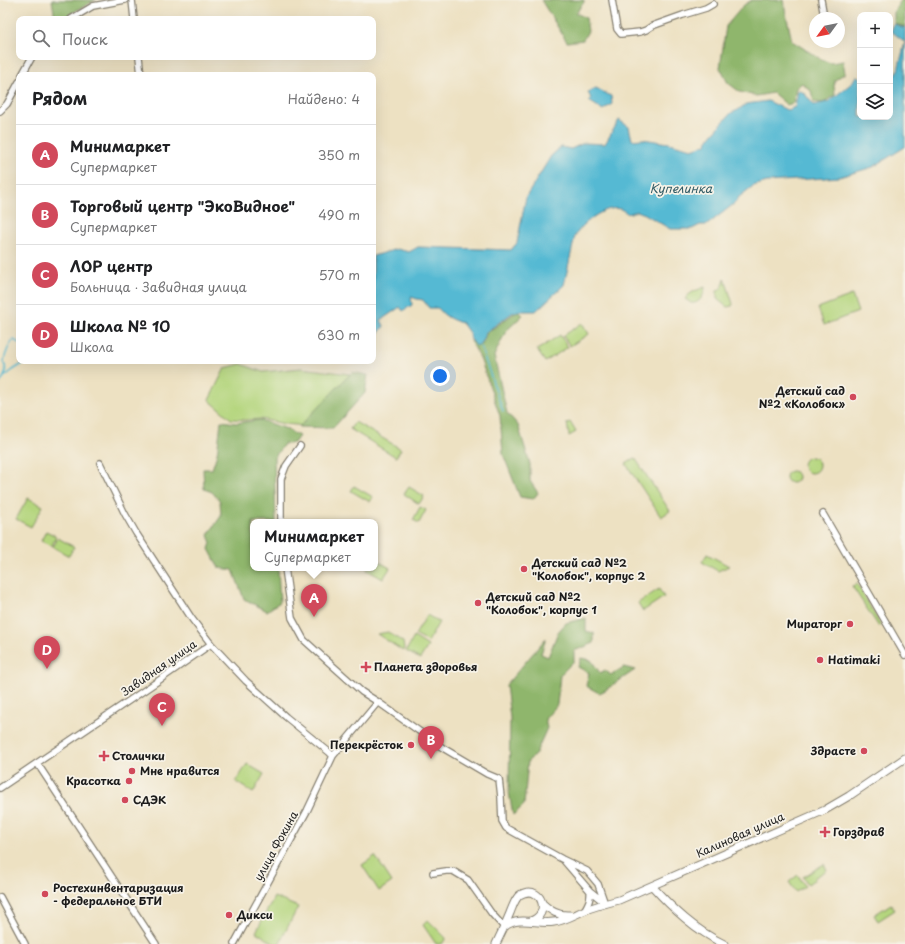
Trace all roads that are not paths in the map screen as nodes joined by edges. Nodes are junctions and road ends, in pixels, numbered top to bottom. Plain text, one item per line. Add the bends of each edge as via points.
1 (124, 0) edge
2 (132, 0) edge
3 (612, 0) edge
4 (821, 0) edge
5 (713, 4) dead end
6 (823, 10) dead end
7 (76, 16) edge
8 (134, 16) edge
9 (30, 60) edge
10 (139, 60) edge
11 (24, 72) edge
12 (141, 72) edge
13 (16, 88) edge
14 (0, 111) edge
15 (300, 446) dead end
16 (100, 463) dead end
17 (823, 514) dead end
18 (281, 519) edge
19 (285, 571) edge
20 (211, 644) junction
21 (905, 655) edge
22 (378, 702) junction
23 (333, 756) junction
24 (905, 758) edge
25 (37, 763) junction
26 (0, 788) edge
27 (562, 859) junction
28 (432, 873) dead end
29 (652, 886) junction
30 (590, 891) junction
31 (0, 898) edge
32 (542, 903) junction
33 (514, 904) junction
34 (606, 904) junction
35 (584, 911) junction
36 (574, 915) junction
37 (529, 921) junction
38 (504, 927) junction
39 (25, 944) edge
40 (156, 944) edge
41 (234, 944) edge
42 (496, 944) edge
43 (724, 944) edge

1 - 7 street via 93,6
2 - 8 street
3 - 5 street via 617,29 621,34 640,32
4 - 6 street
9 - 11 street
10 - 12 street
13 - 14 street
15 - 18 street via 280,479
16 - 20 street via 136,533
17 - 21 street
19 - 22 street via 292,618 304,640 362,692
20 - 23 street, Завидная улица via 246,681
20 - 25 street, Завидная улица
22 - 23 street, улица Фокина
22 - 27 street via 443,748 499,779 502,821 506,828
23 - 41 street, улица Фокина via 304,818
24 - 29 street, Калиновая улица via 825,810
25 - 26 street, Завидная улица
25 - 40 street
27 - 30 street
27 - 34 street via 592,875
28 - 38 street via 453,871 468,880
29 - 34 street, Калиновая улица
29 - 43 street via 682,916
30 - 34 street
30 - 35 street via 591,896
31 - 39 street
32 - 33 street via 538,896 526,892 518,896
32 - 36 street via 557,914
32 - 37 street via 541,914
33 - 37 street via 518,917
33 - 38 street
34 - 35 street, Калиновая улица
35 - 36 street, Калиновая улица
36 - 37 street, Калиновая улица via 554,923
37 - 38 street, Калиновая улица via 514,921
38 - 42 street

